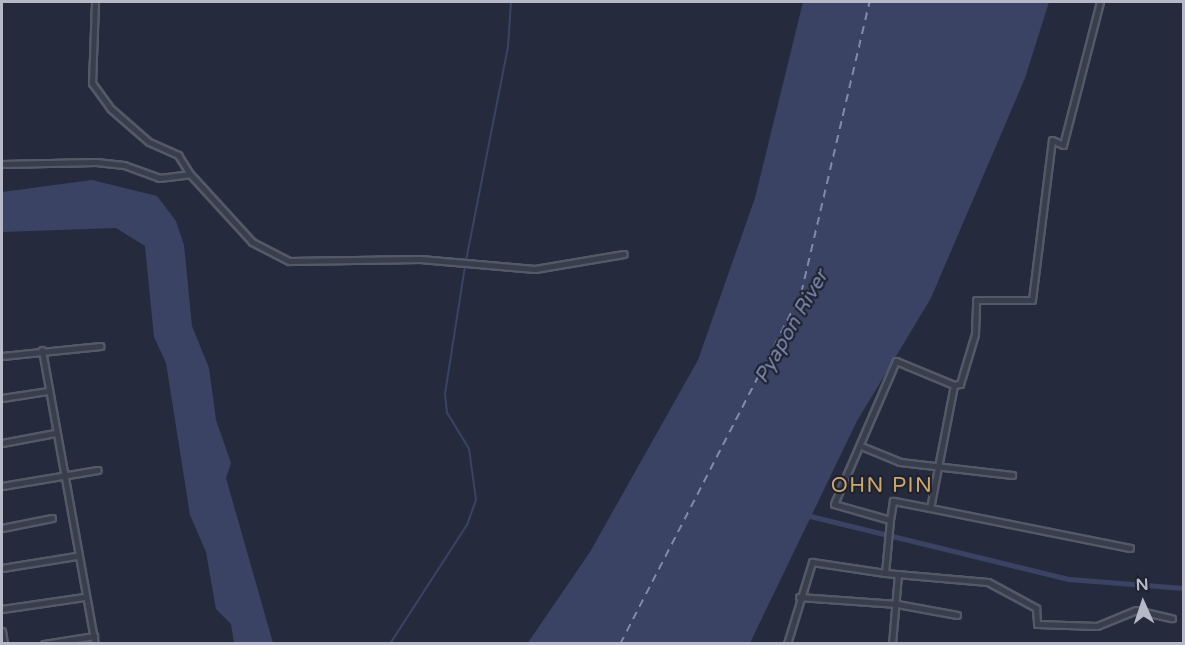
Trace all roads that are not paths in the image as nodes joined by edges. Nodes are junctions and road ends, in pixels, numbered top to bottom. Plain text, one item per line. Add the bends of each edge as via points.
1 (95, 2) edge
2 (1100, 2) edge
3 (2, 164) edge
4 (190, 174) junction
5 (624, 254) dead end
6 (100, 346) dead end
7 (42, 350) junction
8 (2, 356) edge
9 (954, 385) junction
10 (48, 391) junction
11 (2, 398) edge
12 (55, 433) junction
13 (2, 442) edge
14 (861, 446) junction
15 (940, 465) junction
16 (98, 470) dead end
17 (1012, 475) dead end
18 (62, 476) junction
19 (2, 486) edge
20 (930, 508) junction
21 (52, 518) dead end
22 (890, 520) junction
23 (2, 528) edge
24 (1130, 548) dead end
25 (76, 556) junction
26 (2, 568) edge
27 (885, 573) junction
28 (898, 574) junction
29 (84, 597) junction
30 (799, 597) junction
31 (896, 604) junction
32 (2, 609) edge
33 (957, 615) dead end
34 (1172, 618) dead end
35 (2, 631) edge
36 (94, 636) junction
37 (4, 644) edge
38 (44, 644) edge
39 (95, 644) edge
40 (787, 644) edge
41 (892, 644) edge

1 - 4 street via 92,83 111,109 148,142 178,155
2 - 9 street via 1063,145 1052,140 1032,300 976,300 975,333 960,384
3 - 4 street via 96,162 124,165 159,178
4 - 5 street via 252,242 287,260 461,263 535,269
6 - 7 street
7 - 8 street
7 - 10 street
9 - 14 street via 897,362
9 - 15 street
10 - 11 street
10 - 12 street
12 - 13 street
12 - 18 street
14 - 15 street via 900,462
14 - 22 street via 834,504
15 - 17 street
15 - 20 street
16 - 18 street
18 - 19 street
18 - 25 street
20 - 22 street via 893,501
20 - 24 street
21 - 23 street
22 - 27 street
25 - 26 street
25 - 29 street
27 - 28 street
27 - 30 street via 812,562
28 - 31 street
28 - 34 street via 988,582 1036,608 1037,624 1098,626 1136,610
29 - 32 street
29 - 36 street
30 - 31 street
30 - 40 street
31 - 33 street
31 - 41 street
35 - 37 street
36 - 38 street
36 - 39 street

